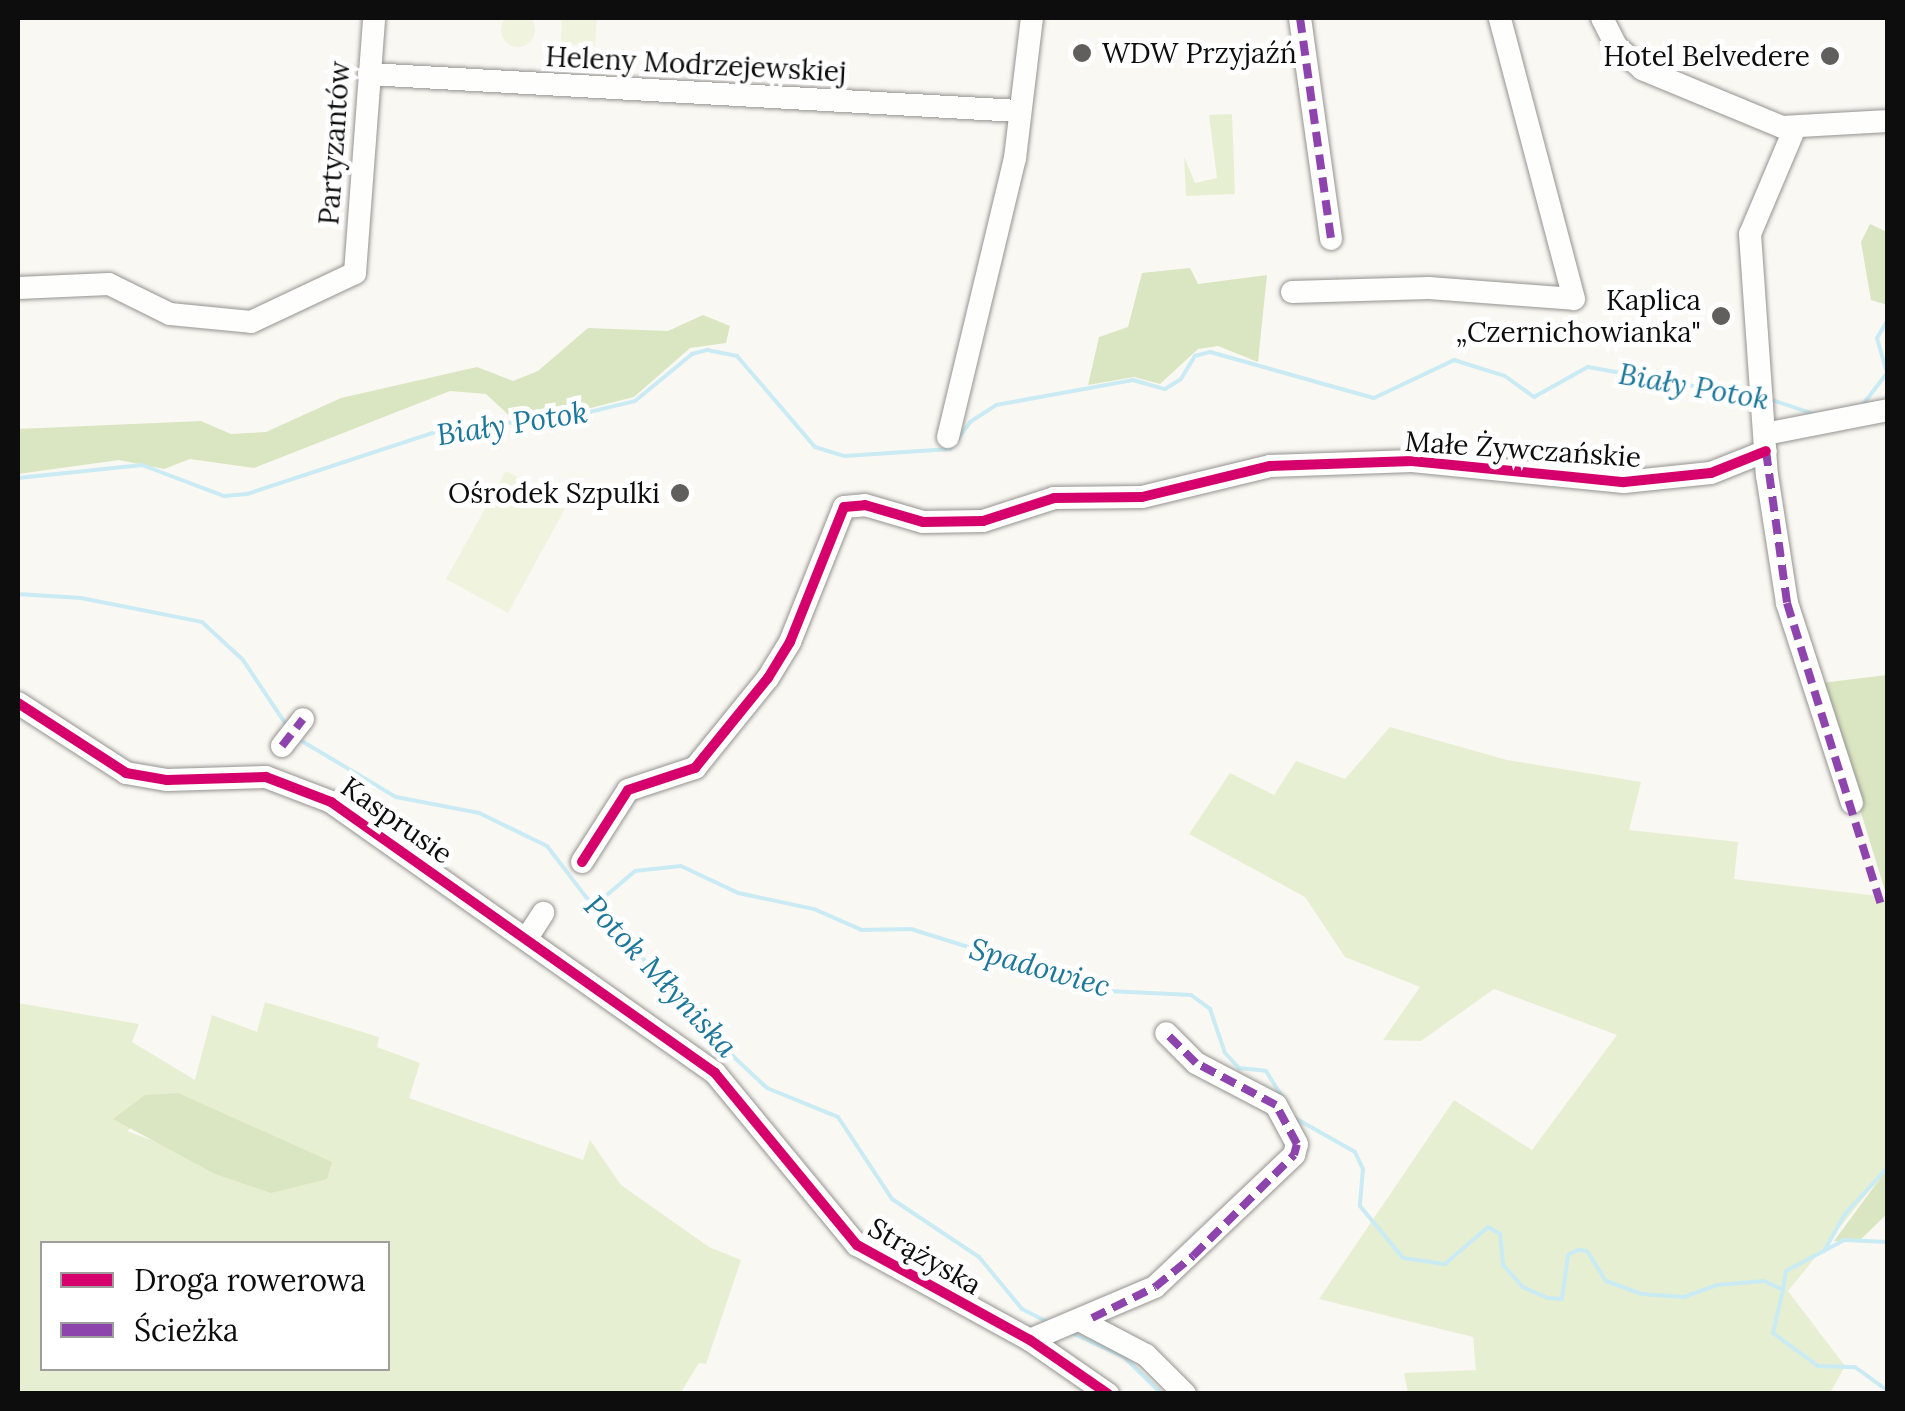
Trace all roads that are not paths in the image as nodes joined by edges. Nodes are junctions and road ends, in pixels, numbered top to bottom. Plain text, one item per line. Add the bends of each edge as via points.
1 (374, 18) edge
2 (1032, 18) edge
3 (1300, 18) edge
4 (1500, 18) edge
5 (1602, 18) edge
6 (369, 74) junction
7 (1019, 112) junction
8 (1888, 120) edge
9 (1794, 130) junction
10 (1331, 240) dead end
11 (18, 288) edge
12 (1292, 292) dead end
13 (1888, 410) edge
14 (1764, 422) junction
15 (948, 437) dead end
16 (18, 703) edge
17 (304, 719) dead end
18 (282, 746) dead end
19 (1852, 804) dead end
20 (582, 862) dead end
21 (543, 913) dead end
22 (526, 938) junction
23 (1166, 1033) dead end
24 (715, 1073) joint
25 (1070, 1326) junction
26 (1030, 1340) junction
27 (1108, 1394) edge
28 (1185, 1394) edge

1 - 6 street, Partyzantów
2 - 7 street
3 - 10 street
4 - 12 street via 1574,299 1429,288
5 - 9 street via 1616,46 1649,73
6 - 7 street, Heleny Modrzejewskiej
6 - 11 street, Partyzantów via 355,274 250,322 170,314 108,284
7 - 15 street via 1015,158
8 - 9 street
9 - 14 street via 1750,234
13 - 14 street, Małe Żywczańskie
14 - 19 street via 1782,583
14 - 20 street, Małe Żywczańskie via 1711,473 1624,482 1412,461 1270,466 1142,497 1054,498 983,522 924,522 865,505 844,507 790,642 768,678 694,768 628,790
16 - 22 street, Kasprusie via 126,772 166,780 262,776 315,792
17 - 18 street
21 - 22 street
22 - 24 street, Kasprusie
23 - 25 street via 1196,1062 1276,1105 1297,1144 1294,1155 1155,1288
24 - 26 street, Strążyska via 857,1245
25 - 26 street
25 - 28 street via 1146,1355
26 - 27 street, Strążyska

